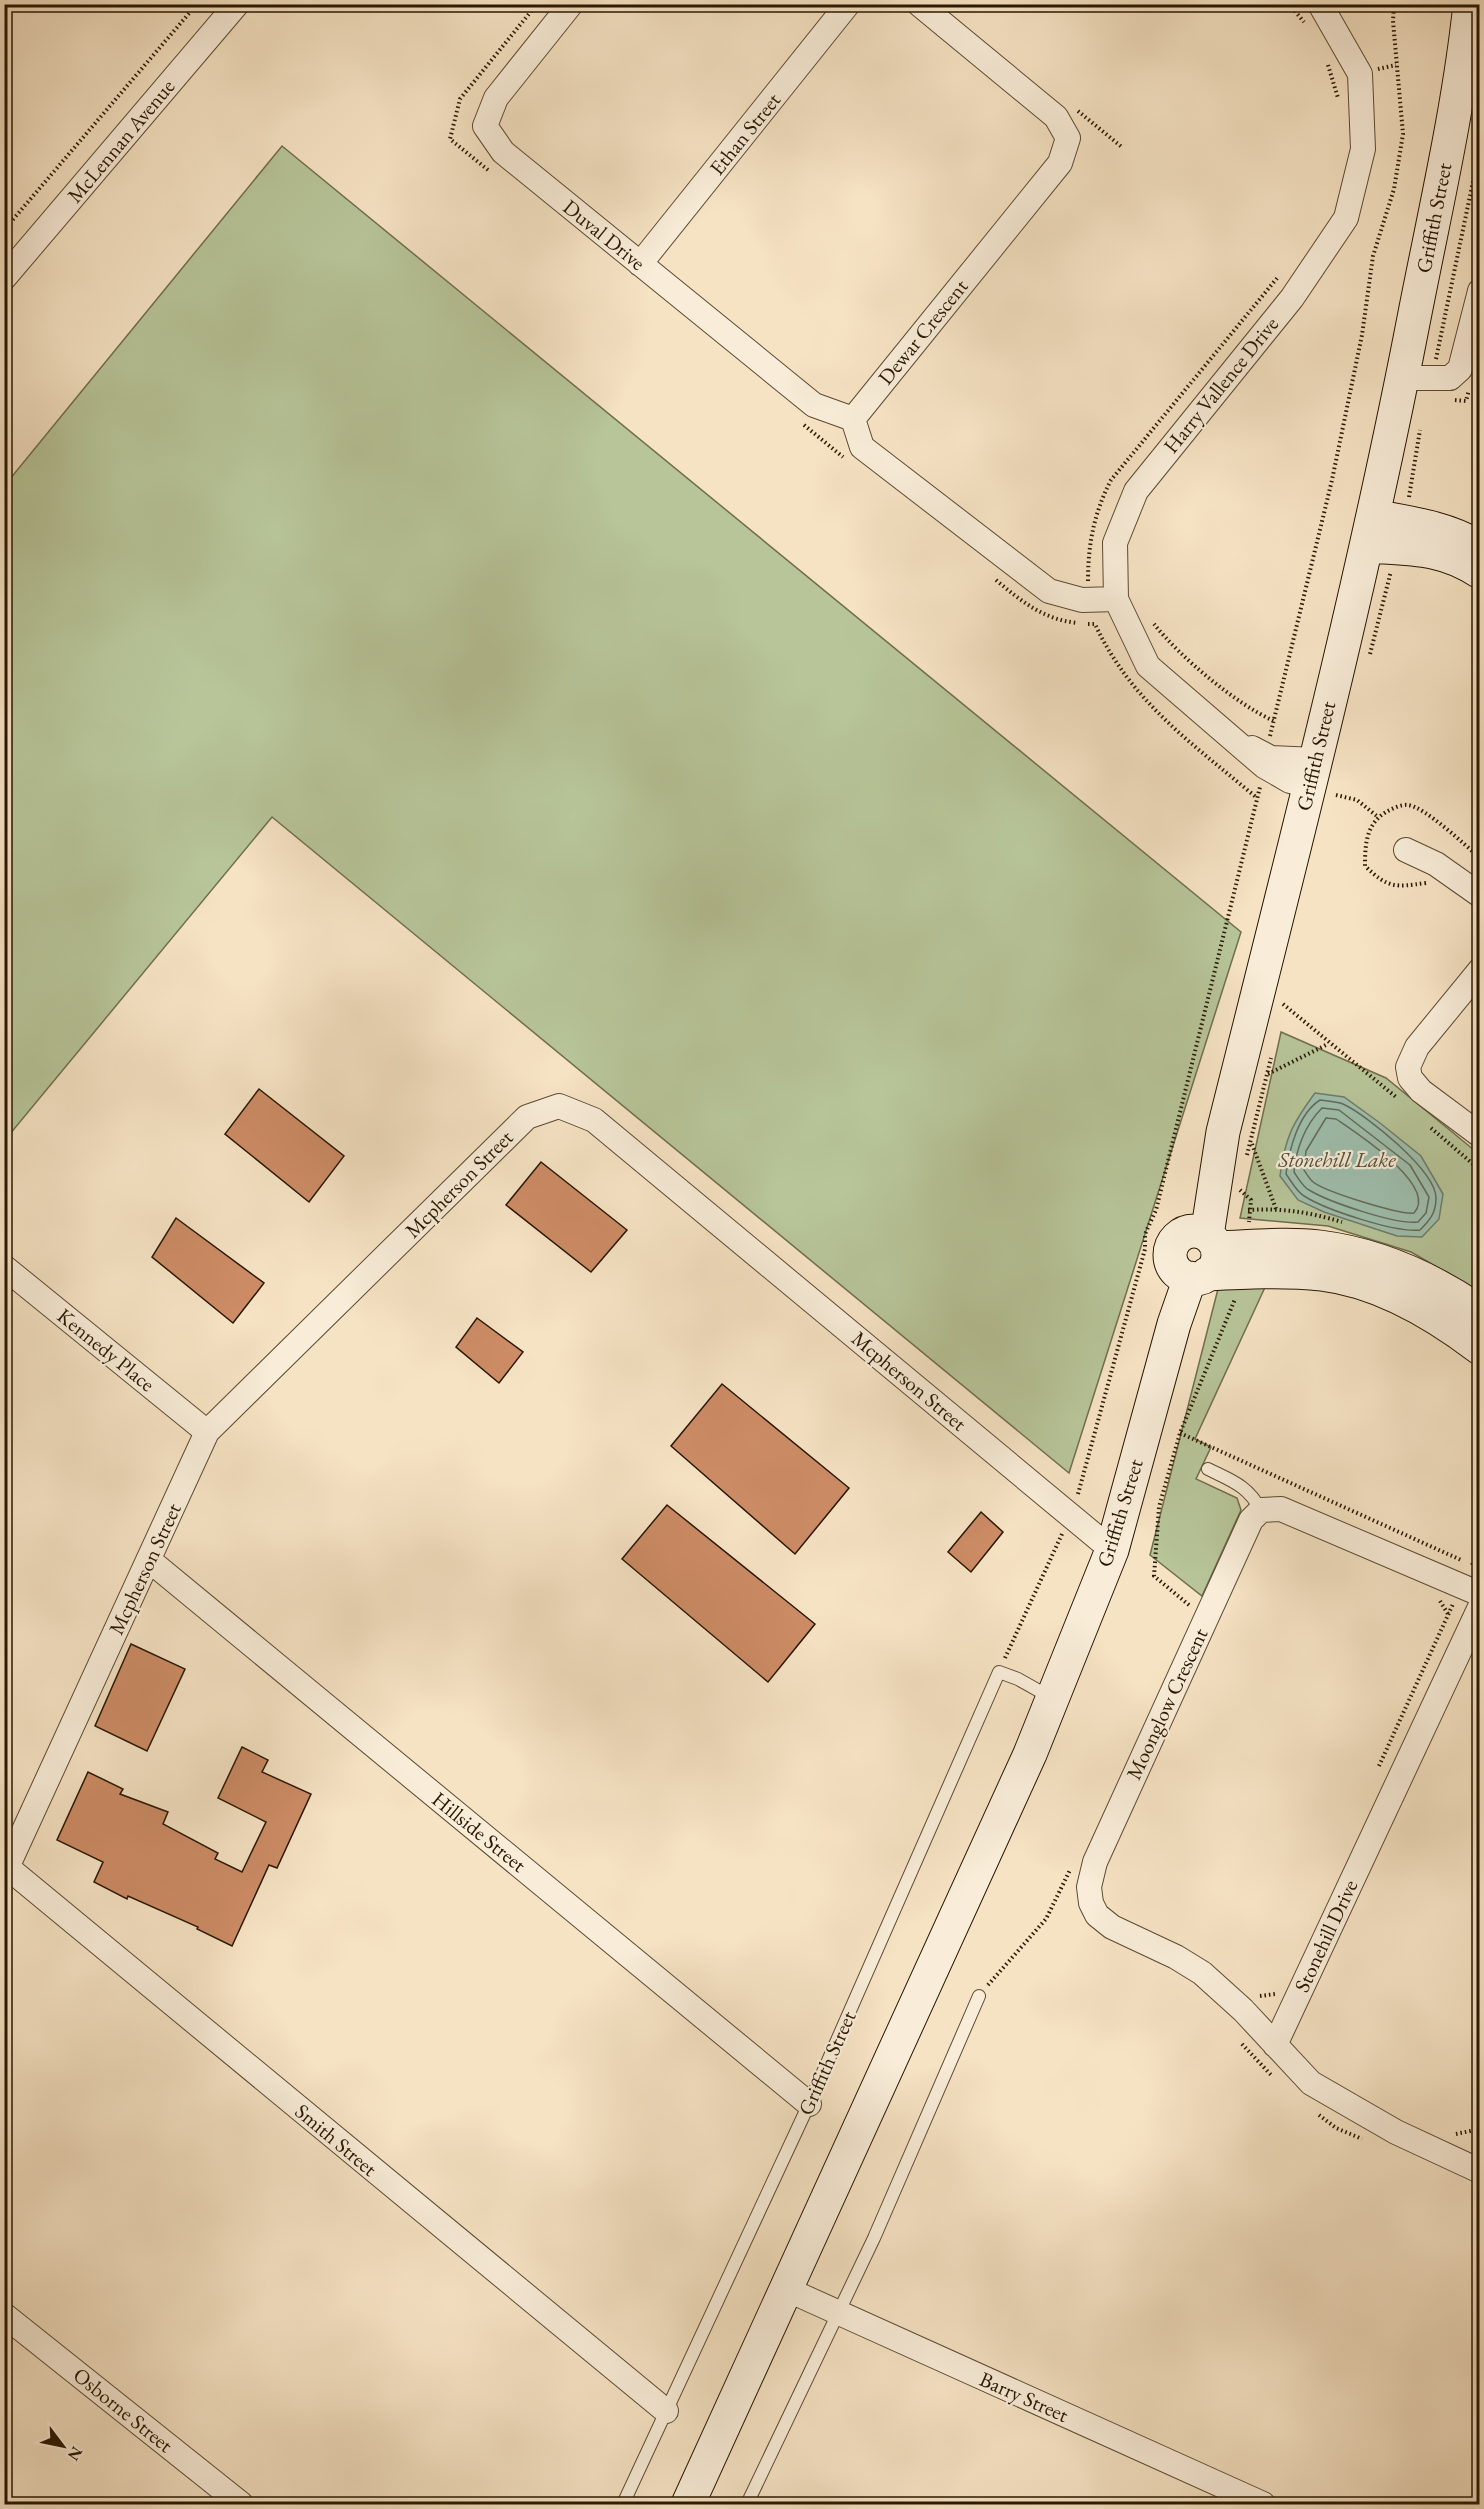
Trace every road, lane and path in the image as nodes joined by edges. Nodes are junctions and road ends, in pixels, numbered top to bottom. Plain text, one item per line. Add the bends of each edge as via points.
1 (197, 4) edge
2 (237, 4) edge
3 (571, 4) edge
4 (848, 4) edge
5 (919, 4) edge
6 (1289, 4) edge
7 (1320, 4) edge
8 (1394, 4) edge
9 (1470, 4) edge
10 (1479, 8) edge
11 (1305, 24) dead end
12 (1464, 57) junction
13 (1326, 61) dead end
14 (1374, 62) dead end
15 (1379, 78) dead end
16 (1338, 101) dead end
17 (1479, 148) edge
18 (4, 230) edge
19 (640, 264) junction
20 (1281, 273) dead end
21 (4, 278) edge
22 (1479, 291) edge
23 (1417, 378) junction
24 (853, 419) junction
25 (1422, 420) dead end
26 (1409, 500) dead end
27 (1370, 531) junction
28 (1479, 548) edge
29 (1392, 570) dead end
30 (1479, 572) edge
31 (1116, 599) junction
32 (1091, 600) junction
33 (1152, 622) dead end
34 (1095, 624) dead end
35 (1370, 654) dead end
36 (1274, 721) junction
37 (1265, 761) junction
38 (1320, 781) junction
39 (1378, 817) dead end
40 (1406, 850) dead end
41 (1479, 895) edge
42 (1479, 970) edge
43 (1281, 1016) dead end
44 (1328, 1043) junction
45 (1272, 1051) dead end
46 (1267, 1074) junction
47 (1400, 1101) dead end
48 (1426, 1124) dead end
49 (1479, 1135) edge
50 (1237, 1138) junction
51 (1244, 1165) dead end
52 (1479, 1170) edge
53 (1236, 1187) dead end
54 (1276, 1209) dead end
55 (1198, 1257) junction
56 (1249, 1259) junction
57 (4, 1267) edge
58 (1479, 1312) edge
59 (1479, 1348) edge
60 (207, 1432) junction
61 (1180, 1433) junction
62 (1208, 1469) dead end
63 (1261, 1509) junction
64 (1072, 1517) junction
65 (1479, 1548) edge
66 (1112, 1550) junction
67 (148, 1560) junction
68 (1472, 1565) junction
69 (1471, 1590) edge
70 (1438, 1598) dead end
71 (1192, 1607) dead end
72 (1479, 1607) edge
73 (1448, 1614) junction
74 (999, 1672) junction
75 (1052, 1698) junction
76 (1379, 1767) dead end
77 (1074, 1861) dead end
78 (6, 1871) edge
79 (1280, 1985) dead end
80 (1252, 1989) dead end
81 (979, 1996) joint
82 (1275, 2045) junction
83 (809, 2104) junction
84 (1479, 2119) edge
85 (1447, 2130) dead end
86 (1479, 2171) edge
87 (786, 2289) junction
88 (838, 2313) junction
89 (4, 2315) edge
90 (666, 2411) junction
91 (241, 2505) edge
92 (623, 2505) edge
93 (688, 2505) edge
94 (747, 2505) edge
95 (1263, 2505) edge

1 - 18 path
2 - 21 street, McLennan Avenue
3 - 19 street, Duval Drive via 496,98 485,126 502,152
4 - 19 street, Ethan Street
5 - 24 street, Dewar Crescent via 1056,117 1068,138 1060,163
6 - 11 path
7 - 31 street, Harry Vallence Drive via 1360,74 1363,149 1346,218 1292,298 1136,491 1115,543
8 - 36 path via 1403,134 1394,189 1372,256 1362,334 1332,480
9 - 12 street, Griffith Street
10 - 12 street, Griffith Street
12 - 23 street, Griffith Street
13 - 16 path
14 - 15 path
17 - 23 path
19 - 24 street, Duval Drive via 814,405
20 - 32 path via 1111,480 1096,515 1088,555
22 - 23 street via 1460,369 1450,378
23 - 27 street, Griffith Street
24 - 32 street via 862,447 1049,591
25 - 26 path
27 - 28 street via 1435,528
27 - 30 street via 1439,552
27 - 38 street, Griffith Street
29 - 35 path
31 - 32 street
31 - 37 street, Harry Vallence Drive via 1148,666
32 - 34 path
33 - 36 path via 1179,651 1244,706
36 - 37 path
37 - 38 street, Harry Vallence Drive via 1290,781
37 - 64 path via 1156,1210 1145,1234 1145,1249
38 - 39 path via 1357,800
38 - 50 street, Griffith Street
40 - 41 street via 1436,864
42 - 49 street via 1417,1047 1407,1066 1410,1078 1421,1091
43 - 44 path via 1283,1004
44 - 46 path
44 - 47 path
45 - 46 path
46 - 50 path
48 - 52 path
50 - 51 path
50 - 54 path
50 - 55 street, Griffith Street
53 - 56 path via 1251,1200
55 - 56 street
55 - 66 street, Griffith Street via 1174,1324
56 - 58 street via 1317,1247 1373,1258 1457,1296
56 - 59 street via 1378,1288 1420,1308
56 - 61 path
57 - 60 street, Kennedy Place
60 - 64 street, Mcpherson Street via 527,1117 559,1106 594,1120
60 - 67 street, Mcpherson Street
61 - 68 path
61 - 71 path via 1159,1506 1154,1576
62 - 63 lane via 1243,1486
63 - 69 street via 1281,1509
63 - 82 street, Moonglow Crescent via 1251,1520 1100,1851 1089,1887 1097,1915 1112,1927 1202,1973
64 - 66 street, Mcpherson Street
64 - 74 path via 1055,1544
65 - 68 path
66 - 75 street, Griffith Street
67 - 78 street, Mcpherson Street
67 - 83 street, Hillside Street
68 - 69 path
69 - 73 path
70 - 73 path
72 - 82 street, Stonehill Drive
73 - 76 path
74 - 75 lane
74 - 83 lane, Griffith Street
75 - 87 street, Griffith Street
77 - 81 path via 1047,1919
78 - 90 street, Smith Street
79 - 80 path via 1275,1996 1261,1996
81 - 88 lane
82 - 86 street via 1311,2083 1396,2132
83 - 90 lane, Griffith Street
84 - 85 path via 1475,2130 1458,2135
87 - 88 street, Barry Street
87 - 93 street, Griffith Street
88 - 94 lane
88 - 95 street, Barry Street
89 - 91 street, Osborne Street
90 - 92 lane, Griffith Street

